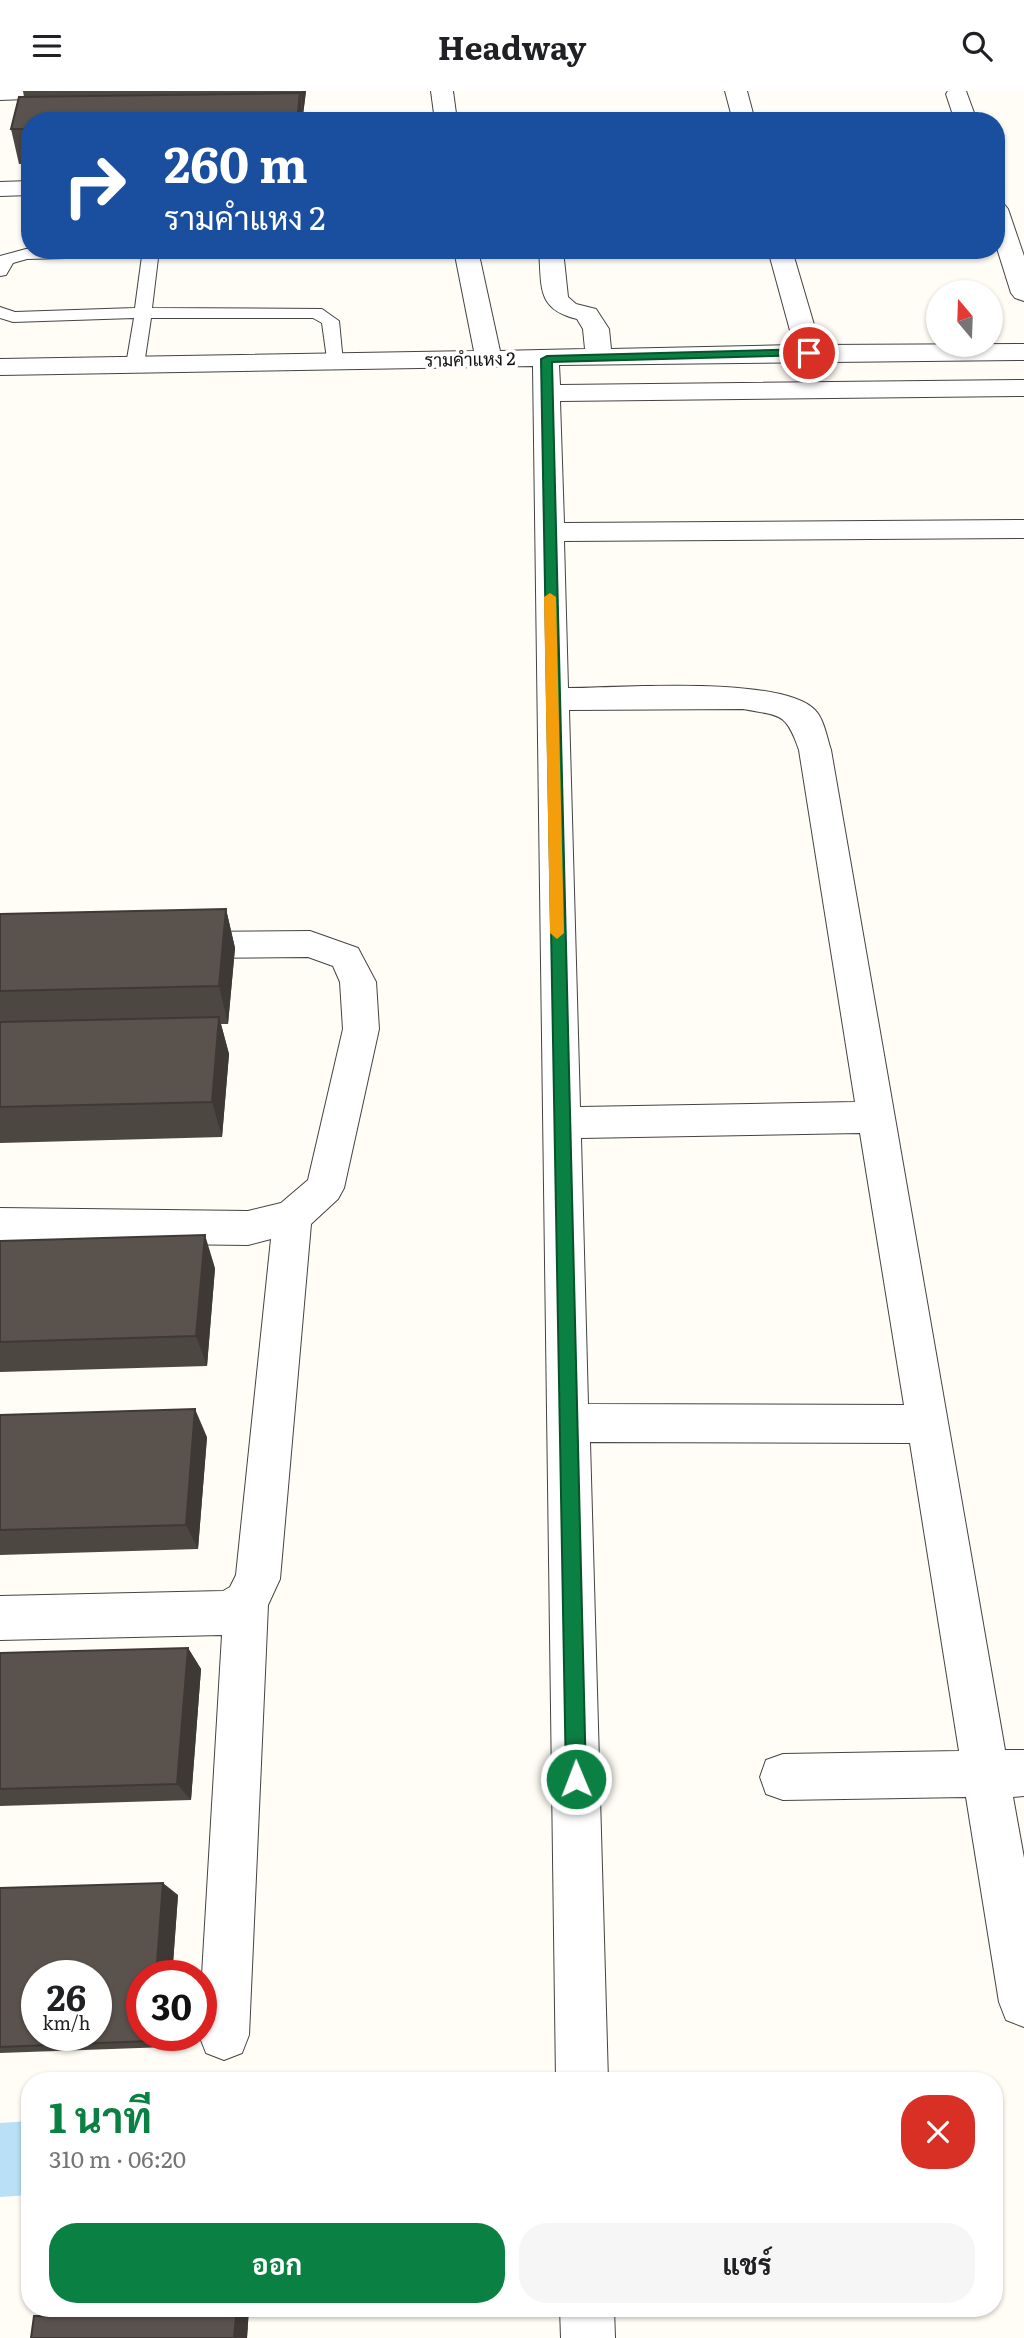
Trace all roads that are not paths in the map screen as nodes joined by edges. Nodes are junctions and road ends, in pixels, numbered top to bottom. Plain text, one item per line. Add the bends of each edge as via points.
1 (51, 91) edge
2 (442, 91) edge
3 (736, 91) edge
4 (0, 93) edge
5 (957, 94) dead end
6 (445, 112) edge
7 (742, 112) edge
8 (963, 112) edge
9 (0, 188) edge
10 (21, 188) edge
11 (1005, 236) edge
12 (21, 256) edge
13 (150, 259) edge
14 (468, 259) edge
15 (552, 259) edge
16 (783, 259) edge
17 (0, 271) edge
18 (1024, 293) edge
19 (0, 312) edge
20 (143, 313) junction
21 (1024, 352) edge
22 (809, 353) junction
23 (599, 356) junction
24 (489, 360) junction
25 (334, 362) junction
26 (135, 365) junction
27 (0, 367) edge
28 (547, 376) junction
29 (1024, 388) edge
30 (1024, 529) edge
31 (549, 532) junction
32 (552, 699) junction
33 (150, 946) edge
34 (877, 1117) junction
35 (562, 1123) junction
36 (292, 1217) junction
37 (0, 1225) edge
38 (568, 1423) junction
39 (928, 1424) junction
40 (246, 1602) junction
41 (0, 1618) edge
42 (1005, 1774) edge
43 (783, 1777) dead end
44 (1024, 2002) edge
45 (224, 2035) dead end
46 (582, 2072) edge
47 (587, 2317) edge
48 (588, 2338) edge

1 - 4 street
2 - 6 street
3 - 7 street
5 - 8 street
9 - 10 street
11 - 18 street
12 - 17 lane via 6,260
13 - 20 lane
14 - 24 street
15 - 23 street via 556,299 567,309 587,314 596,329
16 - 22 street
19 - 20 lane via 13,317
20 - 25 lane via 316,313 330,321
20 - 26 lane
21 - 22 street, รามคำแหง 2
22 - 23 street, รามคำแหง 2
23 - 28 street, รามคำแหง 2
24 - 25 street, รามคำแหง 2
24 - 28 street, รามคำแหง 2
25 - 26 street, รามคำแหง 2
26 - 27 street, รามคำแหง 2
28 - 29 street
28 - 31 street
30 - 31 street
31 - 32 street
32 - 34 street via 743,698 787,707 804,718 816,750
32 - 35 street
33 - 36 street via 310,944 346,957 358,982 361,1029 324,1188
34 - 35 street
34 - 39 street
35 - 38 street
36 - 37 street via 248,1228
36 - 40 street via 258,1579
38 - 39 street
38 - 46 street
39 - 42 street
40 - 41 street via 228,1613
40 - 45 street
42 - 43 street
42 - 44 street
47 - 48 street

